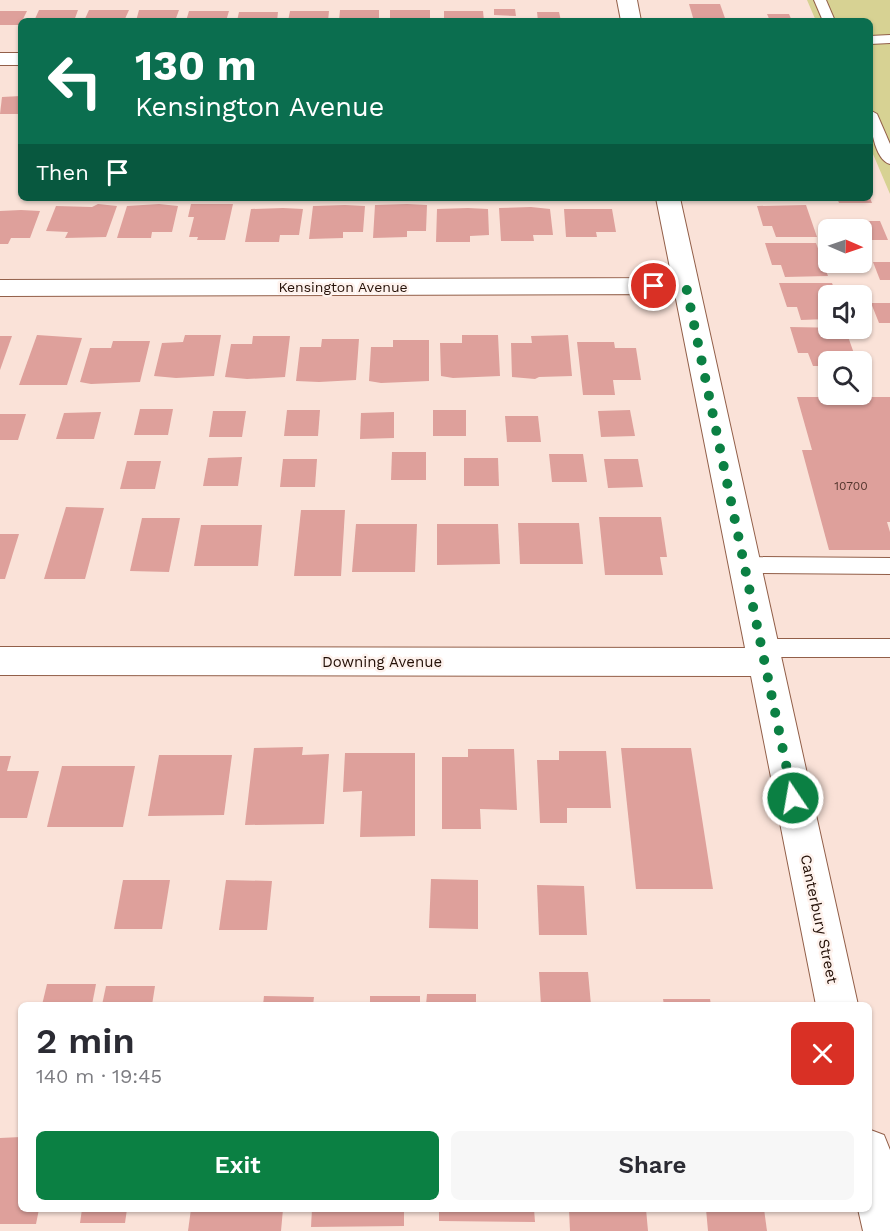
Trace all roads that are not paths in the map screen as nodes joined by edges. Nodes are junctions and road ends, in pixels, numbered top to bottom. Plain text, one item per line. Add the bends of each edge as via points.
1 (627, 0) edge
2 (820, 0) edge
3 (630, 18) edge
4 (828, 18) edge
5 (873, 39) edge
6 (890, 39) edge
7 (0, 59) edge
8 (18, 59) edge
9 (873, 121) edge
10 (890, 160) edge
11 (669, 201) edge
12 (686, 286) junction
13 (0, 288) edge
14 (744, 565) junction
15 (890, 566) edge
16 (890, 648) edge
17 (762, 655) junction
18 (0, 661) edge
19 (836, 1002) edge
20 (872, 1169) edge
21 (886, 1231) edge

1 - 3 street
2 - 4 lane
5 - 6 lane
7 - 8 street
9 - 10 lane
11 - 12 street, Canterbury Street
12 - 13 street, Kensington Avenue
12 - 14 street, Canterbury Street
14 - 15 lane
14 - 17 street, Canterbury Street
16 - 17 lane
17 - 18 street, Downing Avenue
17 - 19 street, Canterbury Street
20 - 21 street

